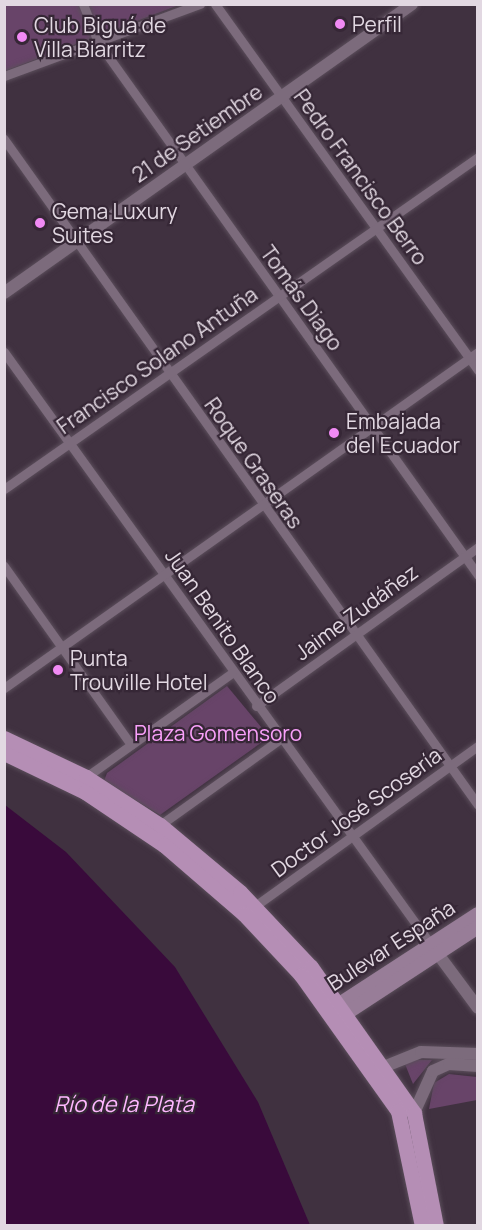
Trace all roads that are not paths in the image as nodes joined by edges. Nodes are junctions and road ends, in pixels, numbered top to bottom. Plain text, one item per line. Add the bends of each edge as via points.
1 (83, 4) edge
2 (200, 4) edge
3 (215, 4) edge
4 (412, 4) edge
5 (98, 42) junction
6 (4, 76) edge
7 (281, 97) junction
8 (4, 139) edge
9 (477, 157) edge
10 (185, 165) junction
11 (375, 229) junction
12 (77, 242) junction
13 (4, 293) edge
14 (279, 297) junction
15 (4, 352) edge
16 (477, 352) edge
17 (469, 358) junction
18 (477, 370) edge
19 (169, 373) junction
20 (371, 426) junction
21 (70, 444) junction
22 (4, 489) edge
23 (261, 504) junction
24 (477, 547) edge
25 (464, 556) junction
26 (4, 566) edge
27 (163, 574) junction
28 (477, 575) edge
29 (355, 635) junction
30 (62, 647) junction
31 (232, 673) junction
32 (4, 688) edge
33 (256, 706) junction
34 (4, 738) edge
35 (280, 739) junction
36 (131, 744) junction
37 (477, 746) edge
38 (4, 753) edge
39 (450, 766) junction
40 (86, 777) junction
41 (477, 805) edge
42 (160, 825) junction
43 (352, 836) junction
44 (255, 906) junction
45 (477, 915) edge
46 (477, 927) edge
47 (435, 949) junction
48 (477, 1008) edge
49 (338, 1009) junction
50 (477, 1054) edge
51 (477, 1066) edge
52 (378, 1069) junction
53 (414, 1113) junction
54 (422, 1226) edge
55 (436, 1226) edge

1 - 5 street, Tomás Diago
2 - 5 street
3 - 7 street, Pedro Francisco Berro
4 - 7 street, 21 de Setiembre
5 - 6 street
5 - 10 street, Tomás Diago
7 - 10 street, 21 de Setiembre
7 - 11 street, Pedro Francisco Berro
8 - 12 street, Roque Graseras
9 - 11 street, Francisco Solano Antuña
10 - 12 street, 21 de Setiembre
10 - 14 street, Tomás Diago
11 - 14 street, Francisco Solano Antuña
11 - 17 street, Pedro Francisco Berro
12 - 13 street, 21 de Setiembre
12 - 19 street, Roque Graseras
14 - 19 street, Francisco Solano Antuña
14 - 20 street, Tomás Diago
15 - 21 street, Juan Benito Blanco
16 - 17 street
17 - 18 street, Pedro Francisco Berro
17 - 20 street
19 - 21 street, Francisco Solano Antuña
19 - 23 street, Roque Graseras
20 - 23 street
20 - 25 street, Tomás Diago
21 - 22 street, Francisco Solano Antuña
21 - 27 street, Juan Benito Blanco
23 - 27 street
23 - 29 street, Roque Graseras
24 - 25 street, Jaime Zudáñez
25 - 28 street, Tomás Diago
25 - 29 street, Jaime Zudáñez
26 - 30 street
27 - 30 street
27 - 31 street, Juan Benito Blanco
29 - 33 street, Jaime Zudáñez
29 - 39 street, Roque Graseras
30 - 32 street
30 - 36 street
31 - 33 street, Juan Benito Blanco
31 - 36 street
33 - 35 street, Juan Benito Blanco
34 - 40 main road
35 - 42 street
35 - 43 street, Juan Benito Blanco
36 - 40 street
37 - 39 street, Doctor José Scosería
38 - 49 main road via 85,792 189,865
39 - 41 street, Roque Graseras
39 - 43 street, Doctor José Scosería
40 - 42 main road
42 - 44 main road
43 - 44 street, Doctor José Scosería
43 - 47 street, Juan Benito Blanco
44 - 49 main road
45 - 47 main road, Bulevar España
46 - 47 main road, Bulevar España
47 - 48 street, Juan Benito Blanco
47 - 49 main road, Bulevar España
49 - 52 main road
50 - 52 street via 430,1050
51 - 53 street via 449,1064 433,1071
52 - 53 main road
52 - 54 main road via 407,1131
53 - 55 main road

